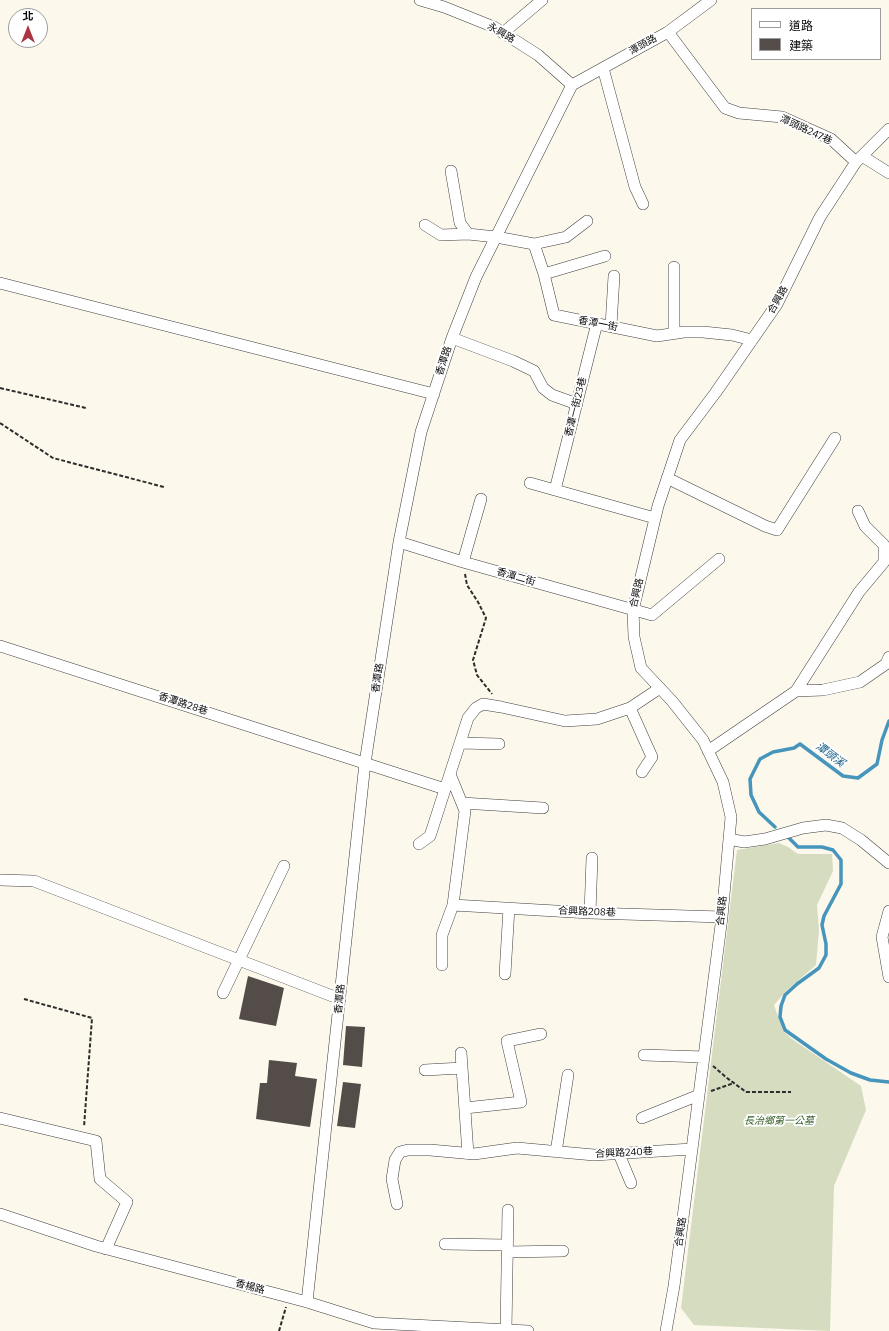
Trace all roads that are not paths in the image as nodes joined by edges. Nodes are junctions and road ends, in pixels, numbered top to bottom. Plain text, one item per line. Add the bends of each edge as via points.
1 (420, 0) edge
2 (542, 0) edge
3 (711, 0) edge
4 (697, 4) edge
5 (668, 32) junction
6 (503, 33) junction
7 (603, 68) junction
8 (572, 85) junction
9 (889, 129) edge
10 (859, 159) junction
11 (451, 171) dead end
12 (889, 173) edge
13 (644, 204) dead end
14 (587, 221) dead end
15 (425, 225) dead end
16 (468, 234) junction
17 (496, 237) junction
18 (534, 244) junction
19 (605, 256) dead end
20 (674, 267) dead end
21 (544, 274) junction
22 (614, 276) dead end
23 (0, 283) edge
24 (597, 323) junction
25 (611, 326) junction
26 (674, 334) junction
27 (452, 338) junction
28 (752, 340) junction
29 (434, 394) junction
30 (577, 404) junction
31 (835, 438) dead end
32 (667, 478) junction
33 (530, 483) dead end
34 (555, 490) junction
35 (482, 499) dead end
36 (858, 511) dead end
37 (655, 518) junction
38 (399, 542) junction
39 (719, 558) dead end
40 (463, 562) junction
41 (887, 562) edge
42 (633, 610) junction
43 (0, 646) edge
44 (888, 662) edge
45 (660, 688) junction
46 (796, 692) junction
47 (630, 708) junction
48 (460, 743) junction
49 (499, 744) dead end
50 (708, 751) junction
51 (365, 763) junction
52 (642, 772) dead end
53 (450, 774) junction
54 (445, 789) junction
55 (462, 803) junction
56 (543, 808) dead end
57 (729, 839) junction
58 (419, 844) dead end
59 (592, 858) dead end
60 (889, 863) edge
61 (284, 866) dead end
62 (0, 880) edge
63 (453, 905) junction
64 (509, 908) junction
65 (889, 911) edge
66 (590, 913) junction
67 (722, 917) junction
68 (239, 960) junction
69 (442, 966) dead end
70 (505, 974) dead end
71 (889, 977) edge
72 (224, 992) dead end
73 (340, 999) junction
74 (541, 1034) dead end
75 (461, 1053) dead end
76 (644, 1056) dead end
77 (704, 1057) junction
78 (462, 1068) junction
79 (425, 1070) dead end
80 (568, 1075) dead end
81 (699, 1095) junction
82 (465, 1108) junction
83 (0, 1118) edge
84 (642, 1118) dead end
85 (692, 1150) junction
86 (556, 1152) junction
87 (468, 1154) junction
88 (619, 1154) junction
89 (631, 1183) dead end
90 (397, 1204) dead end
91 (508, 1210) dead end
92 (0, 1214) edge
93 (445, 1244) dead end
94 (507, 1248) junction
95 (106, 1249) junction
96 (563, 1251) dead end
97 (307, 1302) junction
98 (506, 1330) junction
99 (528, 1331) edge
100 (666, 1331) edge

1 - 6 street, 永興路 via 444,7
2 - 6 street
3 - 4 street, 潭頭路
4 - 5 street, 潭頭路
5 - 7 street, 潭頭路
5 - 10 street, 潭頭路247巷 via 724,108 739,113 782,117 831,139
6 - 8 street, 永興路 via 538,55
7 - 8 street, 潭頭路
7 - 13 street via 635,188
8 - 17 street, 香潭路
9 - 10 street, 合興路
10 - 12 street, 潭頭路247巷
10 - 28 street, 合興路 via 820,217 777,304
11 - 16 street via 460,223
14 - 18 street via 566,237
15 - 16 street via 441,235
16 - 17 street
17 - 18 street
17 - 27 street, 香潭路 via 476,277
18 - 21 street, 香潭一街
19 - 21 street
20 - 26 street
21 - 24 street, 香潭一街 via 554,315
22 - 25 street
23 - 29 street
24 - 25 street, 香潭一街
24 - 30 street, 香潭一街23巷
25 - 26 street, 香潭一街 via 657,336
26 - 28 street, 香潭一街 via 703,332
27 - 29 street, 香潭路
27 - 30 street via 513,360 534,371 543,388 552,395
28 - 32 street, 合興路 via 680,440
29 - 38 street, 香潭路 via 421,432
30 - 34 street, 香潭一街23巷
31 - 32 street via 776,530
32 - 37 street, 合興路
33 - 34 street
34 - 37 street
35 - 40 street
36 - 41 street via 865,526 884,545
37 - 42 street, 合興路
38 - 40 street, 香潭二街
38 - 51 street, 香潭路
39 - 42 street, 香潭二街 via 652,615
40 - 42 street, 香潭二街
41 - 46 street via 859,592
42 - 45 street, 合興路 via 634,637 641,668
43 - 51 street, 香潭路28巷
44 - 46 street via 860,682 823,690
45 - 47 street
45 - 50 street, 合興路 via 703,740
46 - 50 street
47 - 48 street via 597,719 565,721 483,704 468,718
47 - 52 street via 652,756
48 - 49 street
48 - 53 street
50 - 57 street, 合興路 via 723,782 731,817
51 - 54 street, 香潭路28巷
51 - 73 street, 香潭路
53 - 54 street
53 - 55 street
54 - 58 street via 430,836
55 - 56 street
55 - 63 street via 465,811
57 - 60 street via 744,842 758,840 803,828 826,825 842,828
57 - 67 street, 合興路
59 - 66 street
61 - 68 street
62 - 68 street via 34,881
63 - 64 street, 合興路208巷
63 - 69 street via 442,935
64 - 66 street, 合興路208巷
64 - 70 street
65 - 71 street via 882,936
66 - 67 street, 合興路208巷
67 - 77 street, 合興路
68 - 72 street
68 - 73 street
73 - 97 street, 香潭路
74 - 82 street via 507,1041 521,1102
75 - 78 street
76 - 77 street
77 - 81 street, 合興路
78 - 79 street
78 - 82 street
80 - 86 street
81 - 84 street
81 - 85 street, 合興路
82 - 87 street
83 - 95 street via 96,1141 100,1179 127,1202
85 - 88 street, 合興路240巷
85 - 100 street, 合興路
86 - 87 street, 合興路240巷 via 517,1148
86 - 88 street, 合興路240巷
87 - 90 street, 合興路240巷 via 430,1150 400,1152 395,1160 392,1179
88 - 89 street
91 - 94 street
92 - 95 street, 香楊路
93 - 94 street
94 - 96 street
94 - 98 street
95 - 97 street, 香楊路
97 - 98 street, 香楊路 via 374,1322
98 - 99 street, 香楊路

